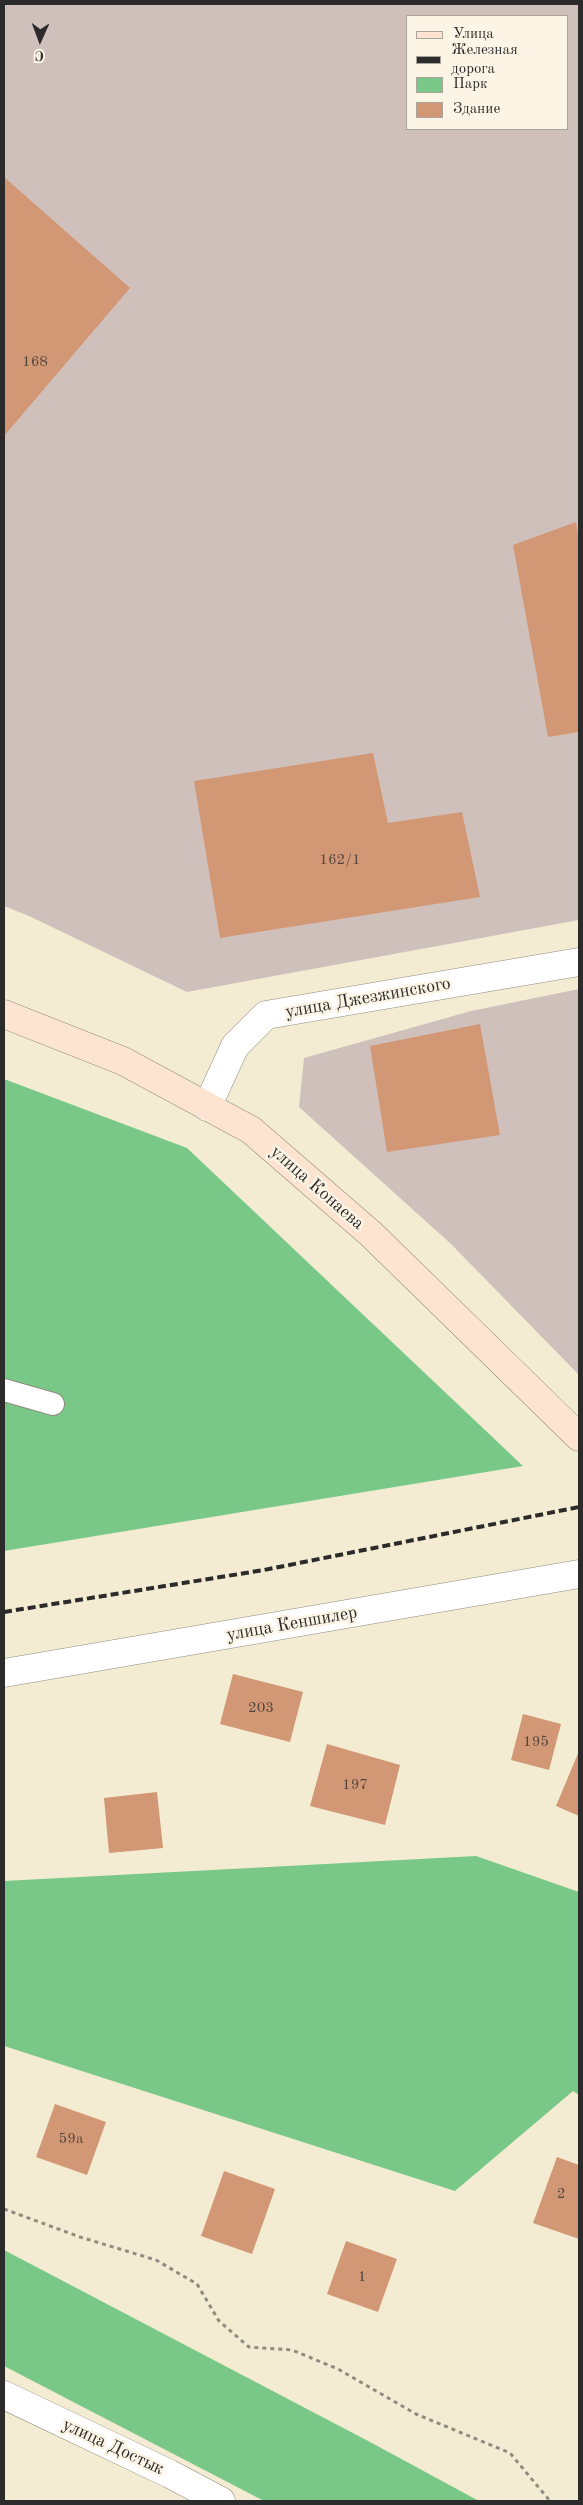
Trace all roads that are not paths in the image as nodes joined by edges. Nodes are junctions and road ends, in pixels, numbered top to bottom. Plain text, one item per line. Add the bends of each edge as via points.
1 (579, 962) edge
2 (4, 1014) edge
3 (208, 1107) junction
4 (4, 1390) edge
5 (53, 1404) dead end
6 (579, 1437) edge
7 (579, 1574) edge
8 (4, 1673) edge
9 (4, 2396) edge
10 (221, 2501) edge

1 - 3 street, улица Джезжинского via 266,1015 235,1046
2 - 3 main road, улица Конаева via 123,1060
3 - 6 main road, улица Конаева via 251,1130 371,1234
4 - 5 lane
7 - 8 street, улица Кеншилер
9 - 10 street, улица Достык

